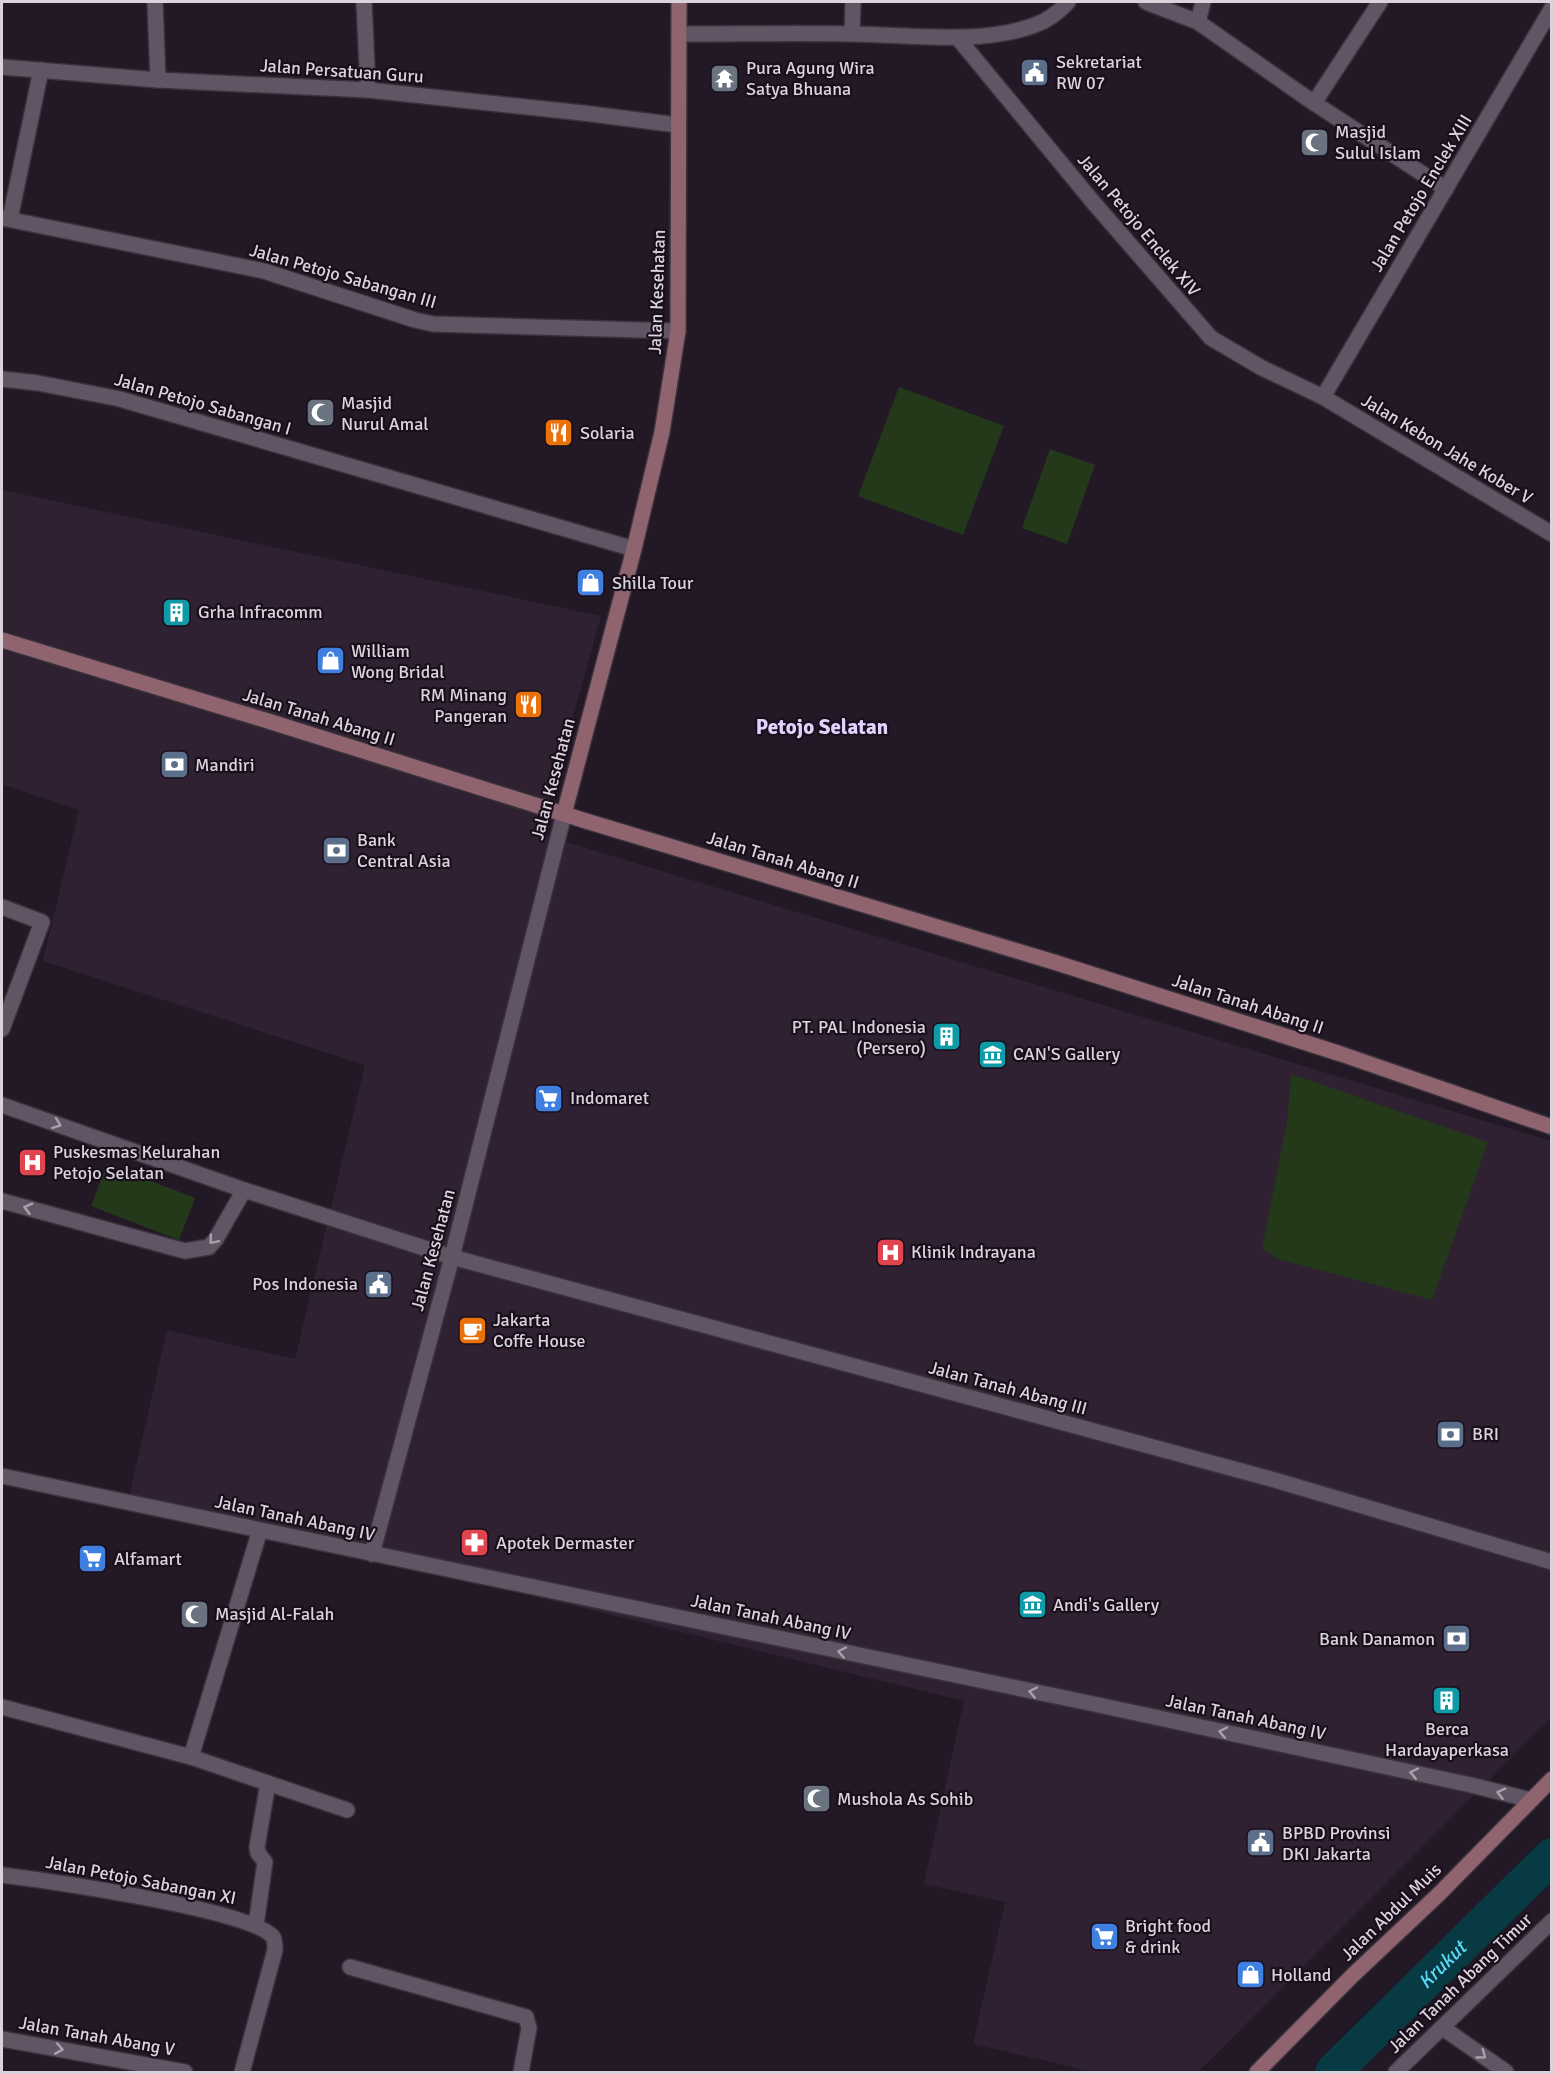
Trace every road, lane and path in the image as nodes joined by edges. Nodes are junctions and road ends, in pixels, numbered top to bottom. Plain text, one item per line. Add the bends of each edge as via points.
1 (155, 2) edge
2 (364, 2) edge
3 (679, 2) edge
4 (854, 2) edge
5 (1068, 2) edge
6 (1146, 2) edge
7 (1203, 2) edge
8 (1380, 2) edge
9 (1550, 4) edge
10 (1198, 22) junction
11 (680, 34) junction
12 (852, 34) junction
13 (957, 37) junction
14 (2, 67) edge
15 (41, 70) junction
16 (158, 80) junction
17 (368, 90) junction
18 (1314, 104) junction
19 (678, 125) junction
20 (1446, 189) junction
21 (6, 218) edge
22 (678, 331) junction
23 (2, 379) edge
24 (1323, 397) junction
25 (1551, 534) edge
26 (634, 549) junction
27 (2, 640) edge
28 (564, 814) junction
29 (2, 907) edge
30 (2, 1029) edge
31 (2, 1105) edge
32 (1551, 1127) edge
33 (243, 1190) junction
34 (2, 1201) edge
35 (452, 1257) junction
36 (2, 1476) edge
37 (260, 1530) junction
38 (372, 1554) junction
39 (1551, 1562) edge
40 (2, 1707) edge
41 (191, 1757) junction
42 (1551, 1779) edge
43 (268, 1783) junction
44 (1531, 1800) junction
45 (347, 1810) dead end
46 (2, 1875) edge
47 (1551, 1921) edge
48 (256, 1925) junction
49 (350, 1967) dead end
50 (1443, 2028) junction
51 (2, 2039) edge
52 (185, 2073) edge
53 (242, 2073) edge
54 (521, 2073) edge
55 (1257, 2073) edge
56 (1396, 2073) edge
57 (1506, 2073) edge

1 - 16 street
2 - 17 street
3 - 11 street, Jalan Kesehatan
4 - 12 street
5 - 13 street via 1050,19 1034,26 986,36
6 - 10 street
7 - 10 street
8 - 18 street
9 - 20 street, Jalan Petojo Enclek XIII
10 - 18 street
11 - 12 street
11 - 19 street, Jalan Kesehatan
12 - 13 street
13 - 24 street, Jalan Petojo Enclek XIV via 1211,338
14 - 15 street, Jalan Persatuan Guru
15 - 16 street, Jalan Persatuan Guru
15 - 21 street
16 - 17 street, Jalan Persatuan Guru
17 - 19 street, Jalan Persatuan Guru
18 - 20 street
19 - 22 street, Jalan Kesehatan
20 - 24 street, Jalan Petojo Enclek XIII
21 - 22 street, Jalan Petojo Sabangan III via 264,271 425,323
22 - 26 street, Jalan Kesehatan via 662,432
23 - 26 street, Jalan Petojo Sabangan I via 120,399
24 - 25 street, Jalan Kebon Jahe Kober V
26 - 28 street, Jalan Kesehatan
27 - 28 street, Jalan Tanah Abang II
28 - 32 street, Jalan Tanah Abang II via 1057,963
28 - 35 street, Jalan Kesehatan
29 - 30 street via 42,922
31 -> 33 street, Jalan Tanah Abang III
33 -> 34 street via 209,1247 185,1251
33 - 35 street, Jalan Tanah Abang III
35 - 38 street, Jalan Kesehatan
35 - 39 street, Jalan Tanah Abang III via 1271,1479
36 - 37 street, Jalan Tanah Abang IV
37 - 38 street, Jalan Tanah Abang IV
37 - 41 street
44 -> 38 street, Jalan Tanah Abang IV via 1094,1704
40 - 41 street
41 - 43 street
42 - 44 street, Jalan Abdul Muis
43 - 45 street
43 - 48 street via 257,1847 265,1862
44 - 55 street, Jalan Abdul Muis
46 - 48 street, Jalan Petojo Sabangan XI via 126,1894
47 - 50 street, Jalan Tanah Abang Timur
48 - 53 street via 272,1936 275,1950
49 - 54 street via 526,2017 529,2028
50 - 56 street, Jalan Tanah Abang Timur
50 -> 57 street
51 -> 52 street, Jalan Tanah Abang V

